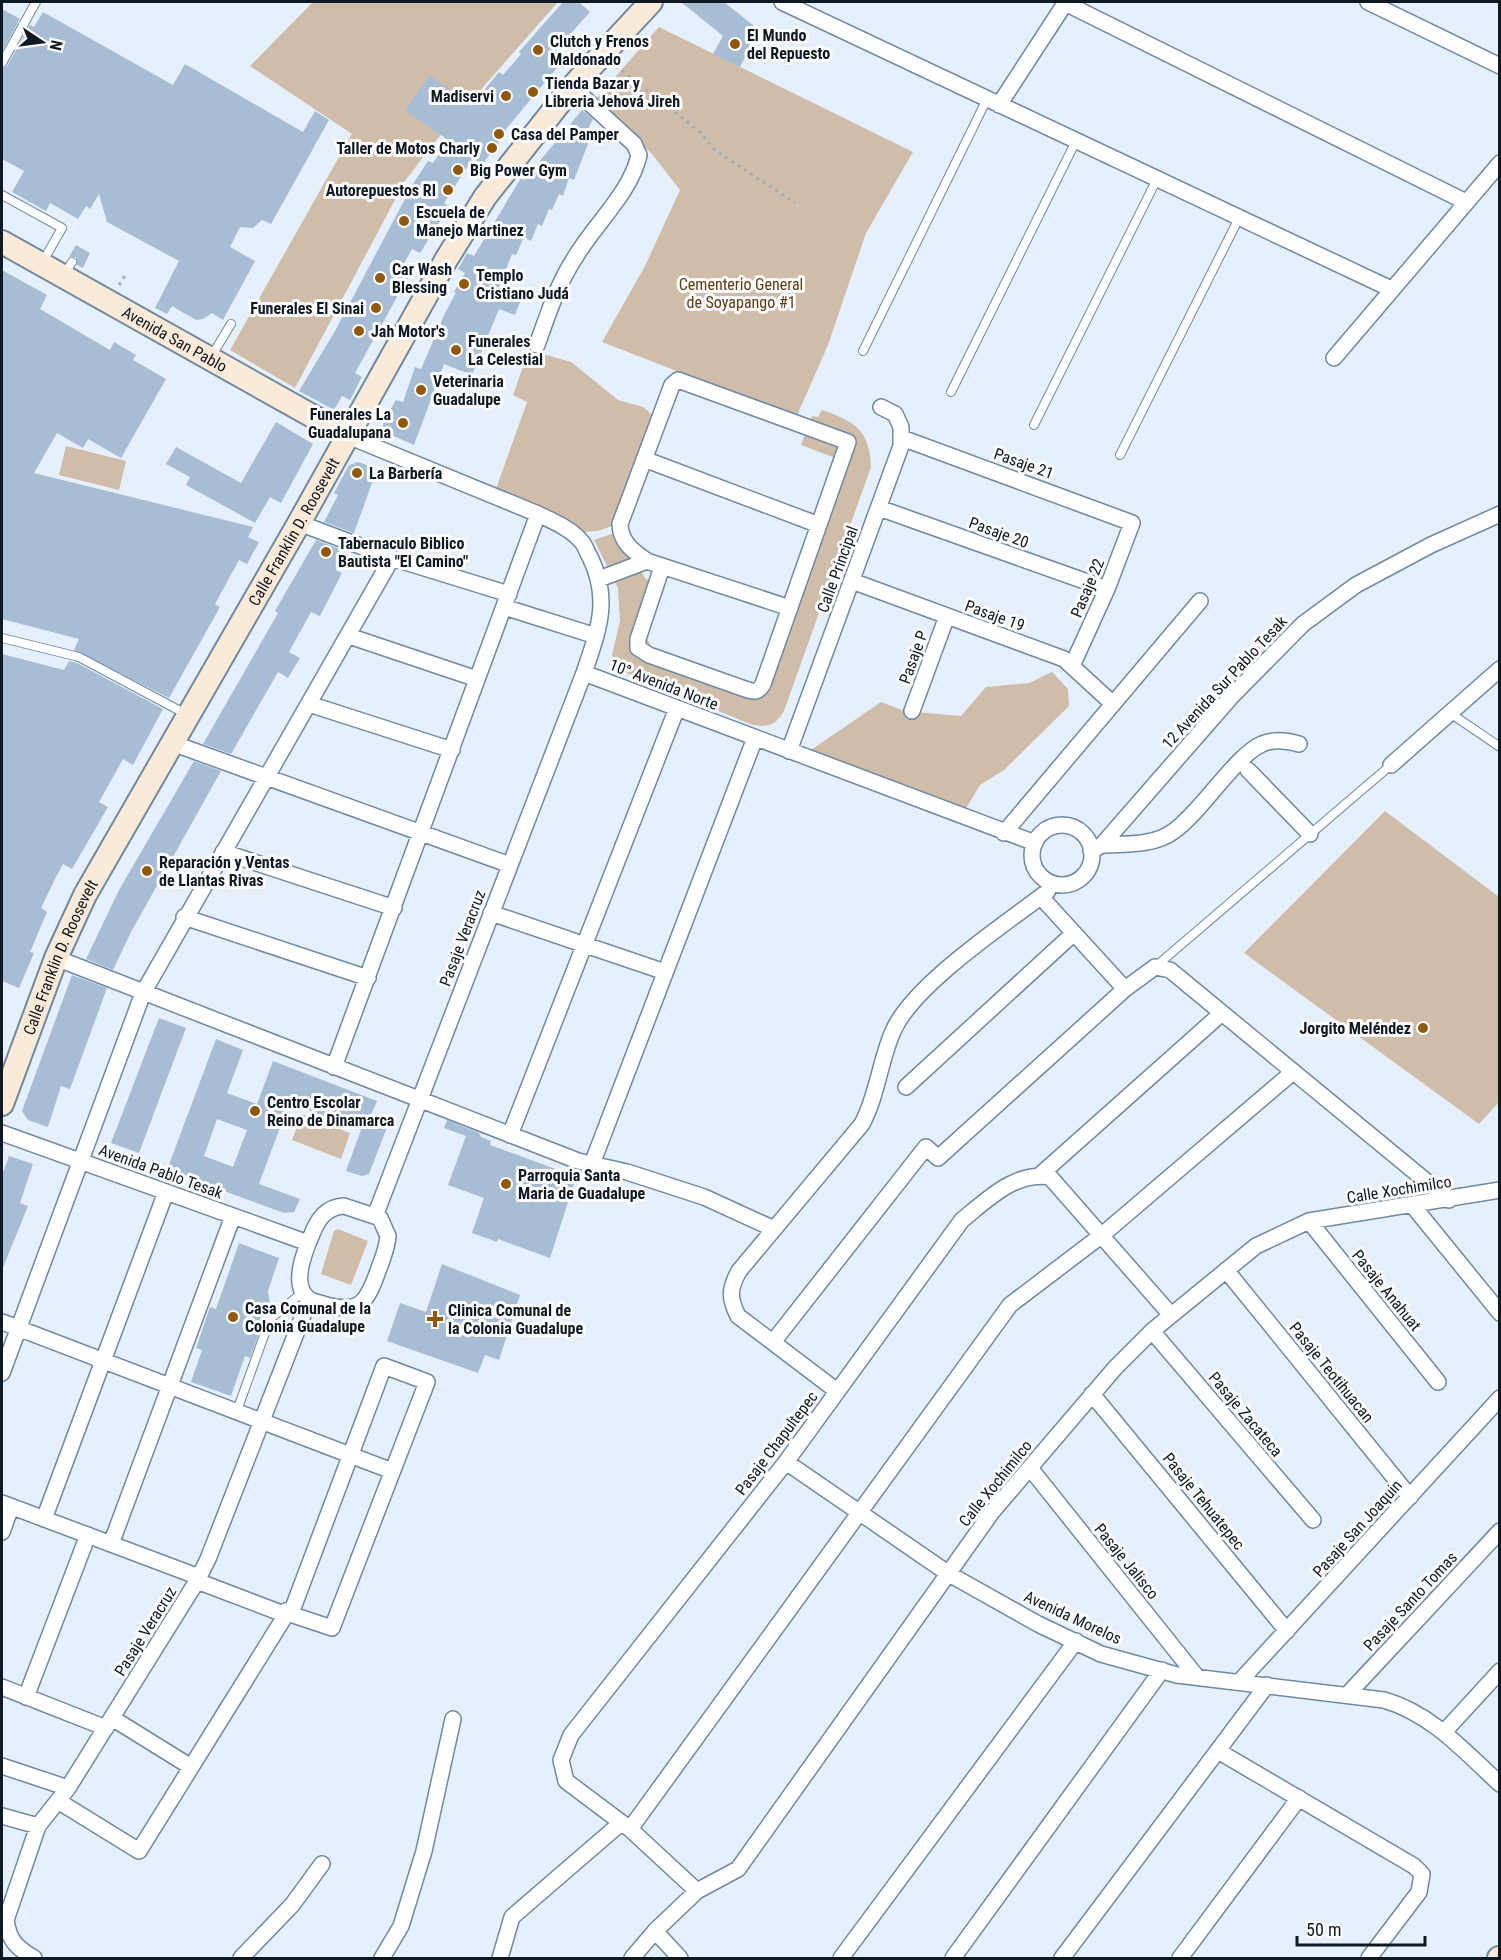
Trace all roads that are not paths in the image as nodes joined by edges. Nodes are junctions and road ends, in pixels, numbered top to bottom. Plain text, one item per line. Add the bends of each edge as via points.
1 (36, 2) edge
2 (651, 2) edge
3 (782, 2) edge
4 (1066, 2) edge
5 (1368, 2) edge
6 (2, 63) edge
7 (1500, 66) edge
8 (572, 87) junction
9 (993, 102) junction
10 (1076, 141) junction
11 (1500, 163) edge
12 (1157, 179) junction
13 (2, 195) edge
14 (1466, 202) junction
15 (1239, 218) junction
16 (2, 242) edge
17 (42, 264) junction
18 (1391, 290) junction
19 (231, 324) dead end
20 (537, 345) dead end
21 (864, 351) dead end
22 (1334, 358) dead end
23 (210, 359) junction
24 (951, 392) dead end
25 (881, 407) dead end
26 (1034, 425) dead end
27 (348, 436) junction
28 (902, 438) junction
29 (1120, 455) dead end
30 (644, 459) junction
31 (879, 508) junction
32 (538, 514) junction
33 (1500, 514) edge
34 (299, 523) junction
35 (1132, 523) joint
36 (819, 525) junction
37 (392, 558) junction
38 (647, 561) junction
39 (662, 567) junction
40 (598, 579) junction
41 (852, 581) junction
42 (1107, 589) junction
43 (507, 600) junction
44 (1200, 601) dead end
45 (790, 609) junction
46 (947, 616) junction
47 (349, 636) junction
48 (596, 636) junction
49 (2, 638) edge
50 (1072, 666) junction
51 (1500, 669) edge
52 (584, 673) junction
53 (477, 679) junction
54 (309, 704) junction
55 (1113, 704) junction
56 (677, 708) junction
57 (912, 711) dead end
58 (1450, 713) junction
59 (188, 715) junction
60 (755, 738) junction
61 (172, 743) junction
62 (1299, 744) dead end
63 (1500, 747) edge
64 (452, 750) junction
65 (789, 751) junction
66 (1391, 765) joint
67 (1248, 770) dead end
68 (266, 777) junction
69 (1004, 833) junction
70 (422, 834) junction
71 (1310, 834) junction
72 (1035, 843) junction
73 (1097, 848) junction
74 (223, 852) junction
75 (510, 866) junction
76 (1052, 883) junction
77 (1041, 897) junction
78 (394, 908) junction
79 (491, 913) junction
80 (184, 917) junction
81 (1074, 933) junction
82 (586, 946) junction
83 (56, 958) junction
84 (1155, 967) junction
85 (665, 972) junction
86 (368, 978) junction
87 (1125, 989) junction
88 (143, 993) junction
89 (1222, 1013) junction
90 (334, 1067) junction
91 (1293, 1072) junction
92 (906, 1087) dead end
93 (419, 1100) junction
94 (2, 1104) edge
95 (2, 1133) edge
96 (510, 1135) junction
97 (80, 1161) junction
98 (592, 1164) junction
99 (1040, 1175) junction
100 (1500, 1190) edge
101 (166, 1192) junction
102 (1449, 1200) junction
103 (1413, 1206) junction
104 (233, 1216) junction
105 (375, 1216) junction
106 (1309, 1221) junction
107 (774, 1229) junction
108 (1102, 1235) junction
109 (308, 1243) junction
110 (1226, 1270) junction
111 (306, 1296) junction
112 (1500, 1313) edge
113 (1171, 1316) junction
114 (2, 1322) edge
115 (18, 1328) junction
116 (1152, 1331) junction
117 (773, 1342) junction
118 (103, 1360) junction
119 (2, 1373) edge
120 (1438, 1382) dead end
121 (171, 1386) junction
122 (837, 1391) junction
123 (1092, 1394) junction
124 (239, 1405) dead end
125 (1496, 1408) edge
126 (263, 1420) junction
127 (351, 1456) junction
128 (786, 1462) junction
129 (1030, 1468) junction
130 (392, 1471) junction
131 (1410, 1497) junction
132 (6, 1505) edge
133 (859, 1512) junction
134 (44, 1519) junction
135 (1312, 1520) dead end
136 (2, 1532) edge
137 (1500, 1532) edge
138 (88, 1535) junction
139 (111, 1544) junction
140 (949, 1574) junction
141 (198, 1579) junction
142 (287, 1613) junction
143 (1287, 1631) junction
144 (1076, 1641) junction
145 (1162, 1670) junction
146 (1500, 1671) edge
147 (1197, 1677) junction
148 (1240, 1682) junction
149 (1267, 1685) junction
150 (2, 1687) edge
151 (1347, 1695) junction
152 (26, 1697) junction
153 (453, 1719) dead end
154 (109, 1723) junction
155 (1444, 1732) junction
156 (1218, 1751) junction
157 (2, 1766) edge
158 (190, 1767) junction
159 (1500, 1784) edge
160 (68, 1788) junction
161 (1299, 1798) junction
162 (58, 1802) junction
163 (2, 1816) edge
164 (38, 1826) junction
165 (625, 1826) junction
166 (322, 1864) dead end
167 (697, 1891) junction
168 (4, 1919) edge
169 (655, 1931) junction
170 (34, 1959) edge
171 (241, 1959) edge
172 (382, 1959) edge
173 (500, 1959) edge
174 (632, 1959) edge
175 (680, 1959) edge
176 (841, 1959) edge
177 (953, 1959) edge
178 (1062, 1959) edge
179 (1180, 1959) edge
180 (1369, 1959) edge

1 - 6 lane
2 - 8 main road, Calle Franklin D. Roosevelt
3 - 9 street
4 - 9 street
4 - 14 street
5 - 7 street
8 - 20 street via 634,144 639,155 635,173 574,257 556,290
8 - 27 main road, Calle Franklin D. Roosevelt via 485,197
9 - 10 street
9 - 21 lane
10 - 12 street
10 - 24 lane
11 - 14 street
12 - 15 street
12 - 26 lane
13 - 17 lane via 62,228
14 - 18 street
15 - 18 street
15 - 29 lane
16 - 17 main road, Avenida San Pablo
17 - 23 main road, Avenida San Pablo via 67,269
18 - 22 street
19 - 23 lane
23 - 27 main road, Avenida San Pablo
25 - 28 street via 895,414
27 - 32 street, 10° Avenida Norte
27 - 34 main road, Calle Franklin D. Roosevelt
28 - 31 street, Calle Principal
28 - 35 street, Pasaje 21
30 - 36 street
30 - 36 street via 672,385 678,380 848,442
30 - 38 street via 620,533 635,553
31 - 41 street, Calle Principal
31 - 42 street, Pasaje 20
32 - 40 street, 10° Avenida Norte via 582,541
32 - 43 street
33 - 73 street, 12 Avenida Sur Pablo Tesak via 1356,585 1303,624 1231,697
34 - 37 street
34 - 59 main road, Calle Franklin D. Roosevelt
35 - 42 street, Pasaje 22
36 - 45 street
37 - 43 street
37 - 47 street
38 - 39 street
38 - 40 street
39 - 45 street
39 - 45 street via 638,648 754,693 764,684
40 - 48 street, 10° Avenida Norte via 603,613
41 - 46 street, Pasaje 19
41 - 65 street, Calle Principal
42 - 50 street, Pasaje 22
43 - 48 street
43 - 53 street
44 - 55 street
46 - 50 street, Pasaje 19 via 1064,659
46 - 57 street, Pasaje P
47 - 53 street
47 - 54 street
48 - 52 street, 10° Avenida Norte
49 - 59 lane via 79,657
50 - 55 street, Pasaje 19
51 - 58 street
52 - 56 street, 10° Avenida Norte
52 - 75 street, Pasaje Veracruz
53 - 64 street
54 - 64 street
54 - 68 street
55 - 69 street
56 - 60 street, 10° Avenida Norte
56 - 82 street
58 - 63 lane
58 - 66 street
59 - 61 main road, Calle Franklin D. Roosevelt
60 - 65 street, 10° Avenida Norte
60 - 85 street
61 - 68 street
61 - 83 main road, Calle Franklin D. Roosevelt via 86,895
62 - 73 street via 1264,743 1250,751 1204,804 1172,832 1142,844
64 - 70 street
65 - 69 street, 10° Avenida Norte
66 - 71 lane
67 - 71 street
68 - 70 street
68 - 74 street
69 - 72 street, 10° Avenida Norte
70 - 75 street
70 - 78 street
71 - 84 lane
72 - 73 street via 1049,828 1070,826
72 - 76 street via 1034,864 1042,878
73 - 76 street via 1081,878 1062,885
74 - 78 street
74 - 80 street
75 - 79 street, Pasaje Veracruz
76 - 77 street
77 - 81 street
77 - 107 street via 934,980 908,1007 894,1028 871,1107 862,1124
78 - 86 street
79 - 82 street
79 - 93 street, Pasaje Veracruz
80 - 86 street
80 - 88 street
81 - 87 street
81 - 92 street
82 - 85 street
82 - 96 street
83 - 88 street
83 - 94 main road, Calle Franklin D. Roosevelt
84 - 87 street
84 - 89 street via 1170,970
85 - 98 street
86 - 90 street
87 - 117 street via 938,1158 926,1147
88 - 90 street
88 - 97 street
89 - 91 street
89 - 99 street
90 - 93 street
91 - 102 street
91 - 108 street
93 - 96 street
93 - 105 street, Pasaje Veracruz
95 - 97 street, Avenida Pablo Tesak
96 - 98 street
97 - 101 street, Avenida Pablo Tesak
97 - 115 street
98 - 107 street via 704,1197
99 - 108 street via 1060,1185
99 - 122 street, Pasaje Chapultepec via 1023,1177 962,1220
100 - 102 street, Calle Xochimilco
101 - 104 street, Avenida Pablo Tesak
101 - 118 street
102 - 103 street, Calle Xochimilco
103 - 106 street, Calle Xochimilco
103 - 112 street
104 - 109 street, Avenida Pablo Tesak
104 - 121 street
105 - 109 street via 336,1207 318,1219
105 - 111 street via 384,1224 388,1236 370,1294 359,1305 342,1309
106 - 110 street, Calle Xochimilco via 1256,1245
106 - 120 street, Pasaje Anahuat
107 - 117 street via 739,1270 731,1286 730,1300 738,1316
108 - 113 street
108 - 133 street via 1010,1305
109 - 111 street via 301,1265
110 - 113 street, Calle Xochimilco
110 - 131 street, Pasaje Teotihuacan
111 - 124 lane via 270,1318
111 - 126 street, Pasaje Veracruz
113 - 116 street, Calle Xochimilco
114 - 115 street
115 - 118 street
115 - 119 street
116 - 123 street, Calle Xochimilco
116 - 135 street, Pasaje Zacateca
117 - 122 street
118 - 121 street
118 - 134 street
121 - 126 street
121 - 139 street
122 - 128 street, Pasaje Chapultepec
123 - 129 street, Calle Xochimilco
123 - 143 street, Pasaje Tehuatepec
125 - 131 street, Pasaje San Joaquin
126 - 127 street
126 - 141 street, Pasaje Veracruz
127 - 130 street
127 - 130 street via 384,1366 427,1382
127 - 142 street via 298,1600
128 - 133 street, Avenida Morelos
128 - 165 street, Pasaje Chapultepec via 571,1735 561,1760 566,1781
129 - 140 street, Calle Xochimilco via 992,1512
129 - 147 street, Pasaje Jalisco
130 - 142 street via 332,1628
131 - 143 street, Pasaje San Joaquin
132 - 134 street
132 - 136 street
133 - 140 street, Avenida Morelos
133 - 165 street
134 - 138 street
137 - 151 street, Pasaje Santo Tomas
138 - 139 street
138 - 152 street
139 - 141 street
140 - 144 street, Avenida Morelos
140 - 167 street, Calle Xochimilco via 738,1869
141 - 142 street
141 - 154 street, Pasaje Veracruz
142 - 158 street
143 - 148 street, Pasaje San Joaquin
144 - 145 street, Avenida Morelos via 1101,1654
144 - 176 street
145 - 147 street, Avenida Morelos
145 - 177 street
146 - 155 street
147 - 148 street, Avenida Morelos
148 - 149 street, Avenida Morelos
149 - 151 street, Avenida Morelos
149 - 156 street
150 - 152 street
151 - 155 street, Avenida Morelos via 1405,1707
152 - 154 street
153 - 172 street via 424,1851 401,1926
154 - 158 street
154 - 160 street, Pasaje Veracruz
155 - 159 street, Avenida Morelos
156 - 161 street
156 - 178 street
157 - 160 street
158 - 162 street via 139,1851
160 - 162 street, Pasaje Veracruz
161 - 179 street
161 - 180 street via 1422,1874 1419,1892
162 - 164 street, Pasaje Veracruz
163 - 164 street
164 - 168 street, Pasaje Veracruz
165 - 167 street, Pasaje Chapultepec
165 - 173 street via 512,1917
166 - 171 street via 292,1905
167 - 169 street, Calle Xochimilco
168 - 170 street, Pasaje Veracruz via 15,1946
169 - 174 street, Calle Xochimilco
169 - 175 street

